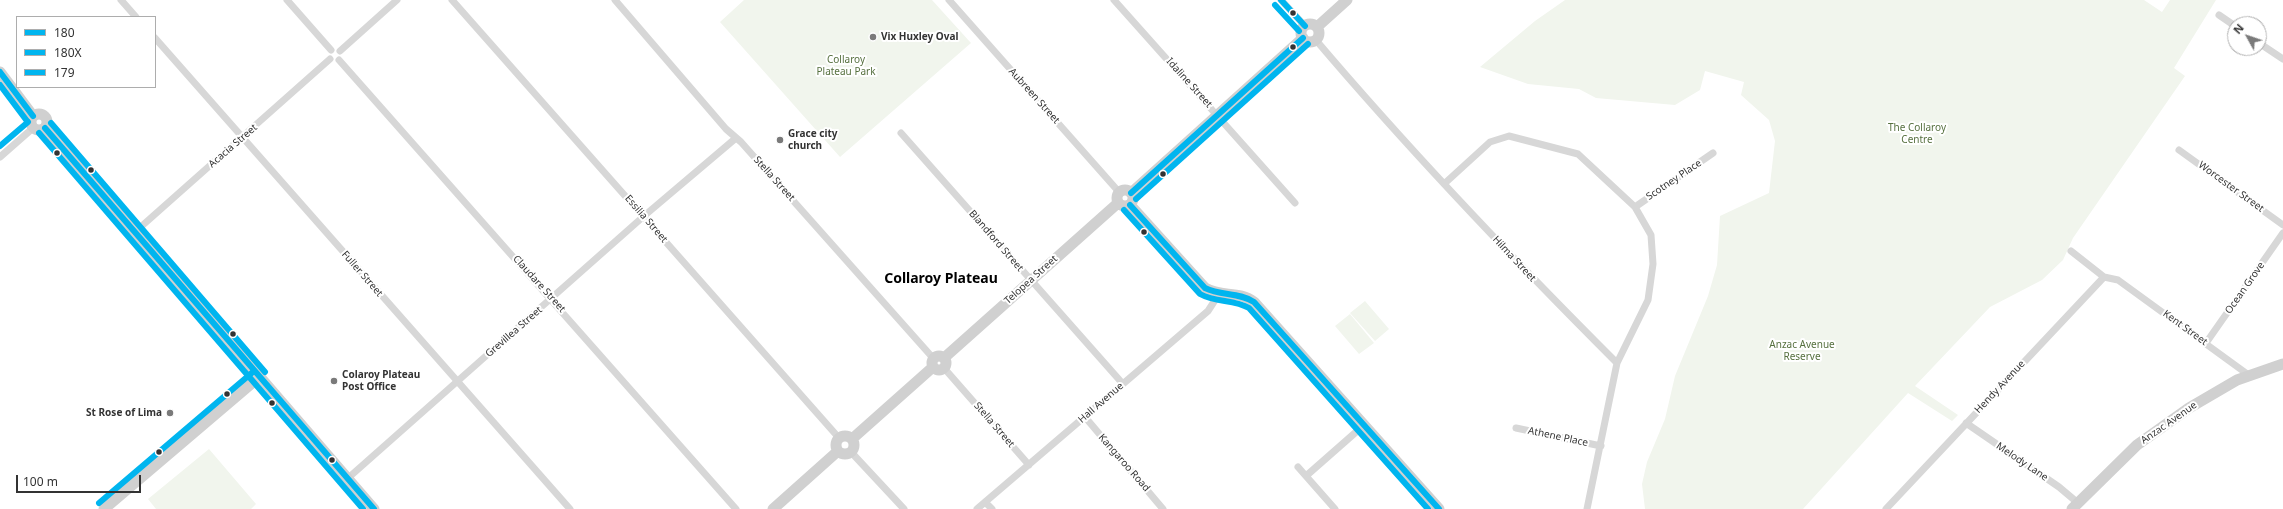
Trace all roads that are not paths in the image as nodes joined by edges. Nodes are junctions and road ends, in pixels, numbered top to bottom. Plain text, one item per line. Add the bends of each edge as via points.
1 (121, 0) edge
2 (287, 0) edge
3 (397, 0) edge
4 (452, 0) edge
5 (615, 0) edge
6 (949, 0) edge
7 (1114, 0) edge
8 (1281, 0) edge
9 (1347, 0) edge
10 (2219, 15) dead end
11 (135, 16) edge
12 (2227, 20) edge
13 (1305, 26) junction
14 (1317, 27) junction
15 (1303, 38) junction
16 (156, 39) edge
17 (1315, 40) junction
18 (2267, 48) edge
19 (331, 50) junction
20 (340, 51) junction
21 (330, 59) junction
22 (2283, 59) edge
23 (339, 60) junction
24 (0, 72) edge
25 (33, 116) junction
26 (1217, 116) junction
27 (33, 128) junction
28 (45, 128) junction
29 (901, 133) dead end
30 (242, 138) junction
31 (736, 138) junction
32 (2179, 150) dead end
33 (1713, 154) dead end
34 (0, 157) edge
35 (1444, 184) junction
36 (1119, 192) junction
37 (1131, 193) junction
38 (1118, 203) junction
39 (1295, 203) dead end
40 (1130, 205) junction
41 (1635, 207) junction
42 (644, 216) junction
43 (2283, 225) edge
44 (135, 232) junction
45 (2283, 232) edge
46 (2071, 250) dead end
47 (2104, 277) junction
48 (1031, 280) junction
49 (1219, 294) junction
50 (552, 298) junction
51 (2206, 343) junction
52 (933, 362) junction
53 (944, 363) junction
54 (1617, 363) junction
55 (2283, 364) edge
56 (2250, 376) junction
57 (259, 377) junction
58 (457, 382) junction
59 (1123, 384) junction
60 (1085, 417) junction
61 (1966, 423) junction
62 (1364, 425) junction
63 (1516, 428) dead end
64 (839, 438) junction
65 (852, 439) junction
66 (1601, 446) junction
67 (838, 451) junction
68 (851, 452) junction
69 (1029, 465) junction
70 (1298, 467) dead end
71 (1306, 476) junction
72 (347, 479) junction
73 (986, 502) junction
74 (2075, 506) edge
75 (104, 509) edge
76 (374, 509) edge
77 (570, 509) edge
78 (736, 509) edge
79 (773, 509) edge
80 (904, 509) edge
81 (977, 509) edge
82 (992, 509) edge
83 (1163, 509) edge
84 (1335, 509) edge
85 (1439, 509) edge
86 (1587, 509) edge
87 (1886, 509) edge

1 - 11 street
2 - 19 street
3 - 20 street
4 - 42 street, Essilia Street
5 - 31 street, Stella Street
6 - 36 street, Aubreen Street
7 - 26 street, Idaline Street
8 - 13 street
9 - 14 street
10 - 12 street
13 - 14 street via 1312,24
13 - 15 street via 1301,30
14 - 17 street via 1318,35
15 - 17 street
15 - 26 street
16 - 30 street, Fuller Street
17 - 35 street, Hilma Street
18 - 22 street
19 - 20 street
19 - 21 street via 328,56
20 - 23 street via 342,57
21 - 23 street via 336,62
21 - 30 street, Acacia Street
23 - 50 street, Claudare Street
24 - 25 street
25 - 27 street
25 - 28 street via 38,114 46,117
26 - 37 street
26 - 39 street, Idaline Street
27 - 28 street
27 - 34 street
28 - 44 street
29 - 48 street, Blandford Street
30 - 44 street, Acacia Street
30 - 58 street, Fuller Street
31 - 42 street, Grevillea Street
31 - 52 street, Stella Street
32 - 43 street, Worcester Street
33 - 41 street, Scotney Place
35 - 41 street via 1490,142 1509,136 1578,154
35 - 54 street, Hilma Street
36 - 37 street via 1126,190
36 - 38 street via 1116,198
37 - 40 street via 1133,200
38 - 40 street via 1124,207
38 - 48 street, Telopea Street
40 - 49 street via 1205,288
41 - 54 street via 1651,236 1653,264 1648,300
42 - 50 street, Grevillea Street
42 - 64 street, Essilia Street
44 - 57 street
45 - 51 street, Ocean Grove
46 - 47 street
47 - 51 street, Kent Street via 2118,280
47 - 61 street, Hendy Avenue
48 - 53 street, Telopea Street
48 - 59 street, Blandford Street
49 - 59 street, Hall Avenue via 1208,311
49 - 62 street via 1243,295 1254,302
50 - 58 street, Grevillea Street
50 - 78 street, Claudare Street
51 - 56 street, Kent Street
52 - 53 street via 937,370
52 - 65 street
53 - 69 street, Stella Street
54 - 66 street
55 - 56 street, Anzac Avenue
56 - 74 street, Anzac Avenue via 2237,380 2189,408 2137,445
57 - 72 street
57 - 75 street
58 - 72 street, Grevillea Street
58 - 77 street, Fuller Street
59 - 60 street, Hall Avenue
60 - 69 street, Hall Avenue
60 - 83 street, Kangaroo Road
61 - 74 street, Melody Lane via 2059,487
61 - 87 street, Hendy Avenue
62 - 71 street
62 - 85 street
63 - 66 street, Athene Place
64 - 65 street via 845,436
64 - 67 street via 836,443
65 - 68 street via 854,447
66 - 86 street
67 - 68 street via 843,454
67 - 79 street
68 - 80 street
69 - 73 street, Hall Avenue
70 - 71 street
71 - 84 street
72 - 76 street
73 - 81 street, Hall Avenue
73 - 82 street

